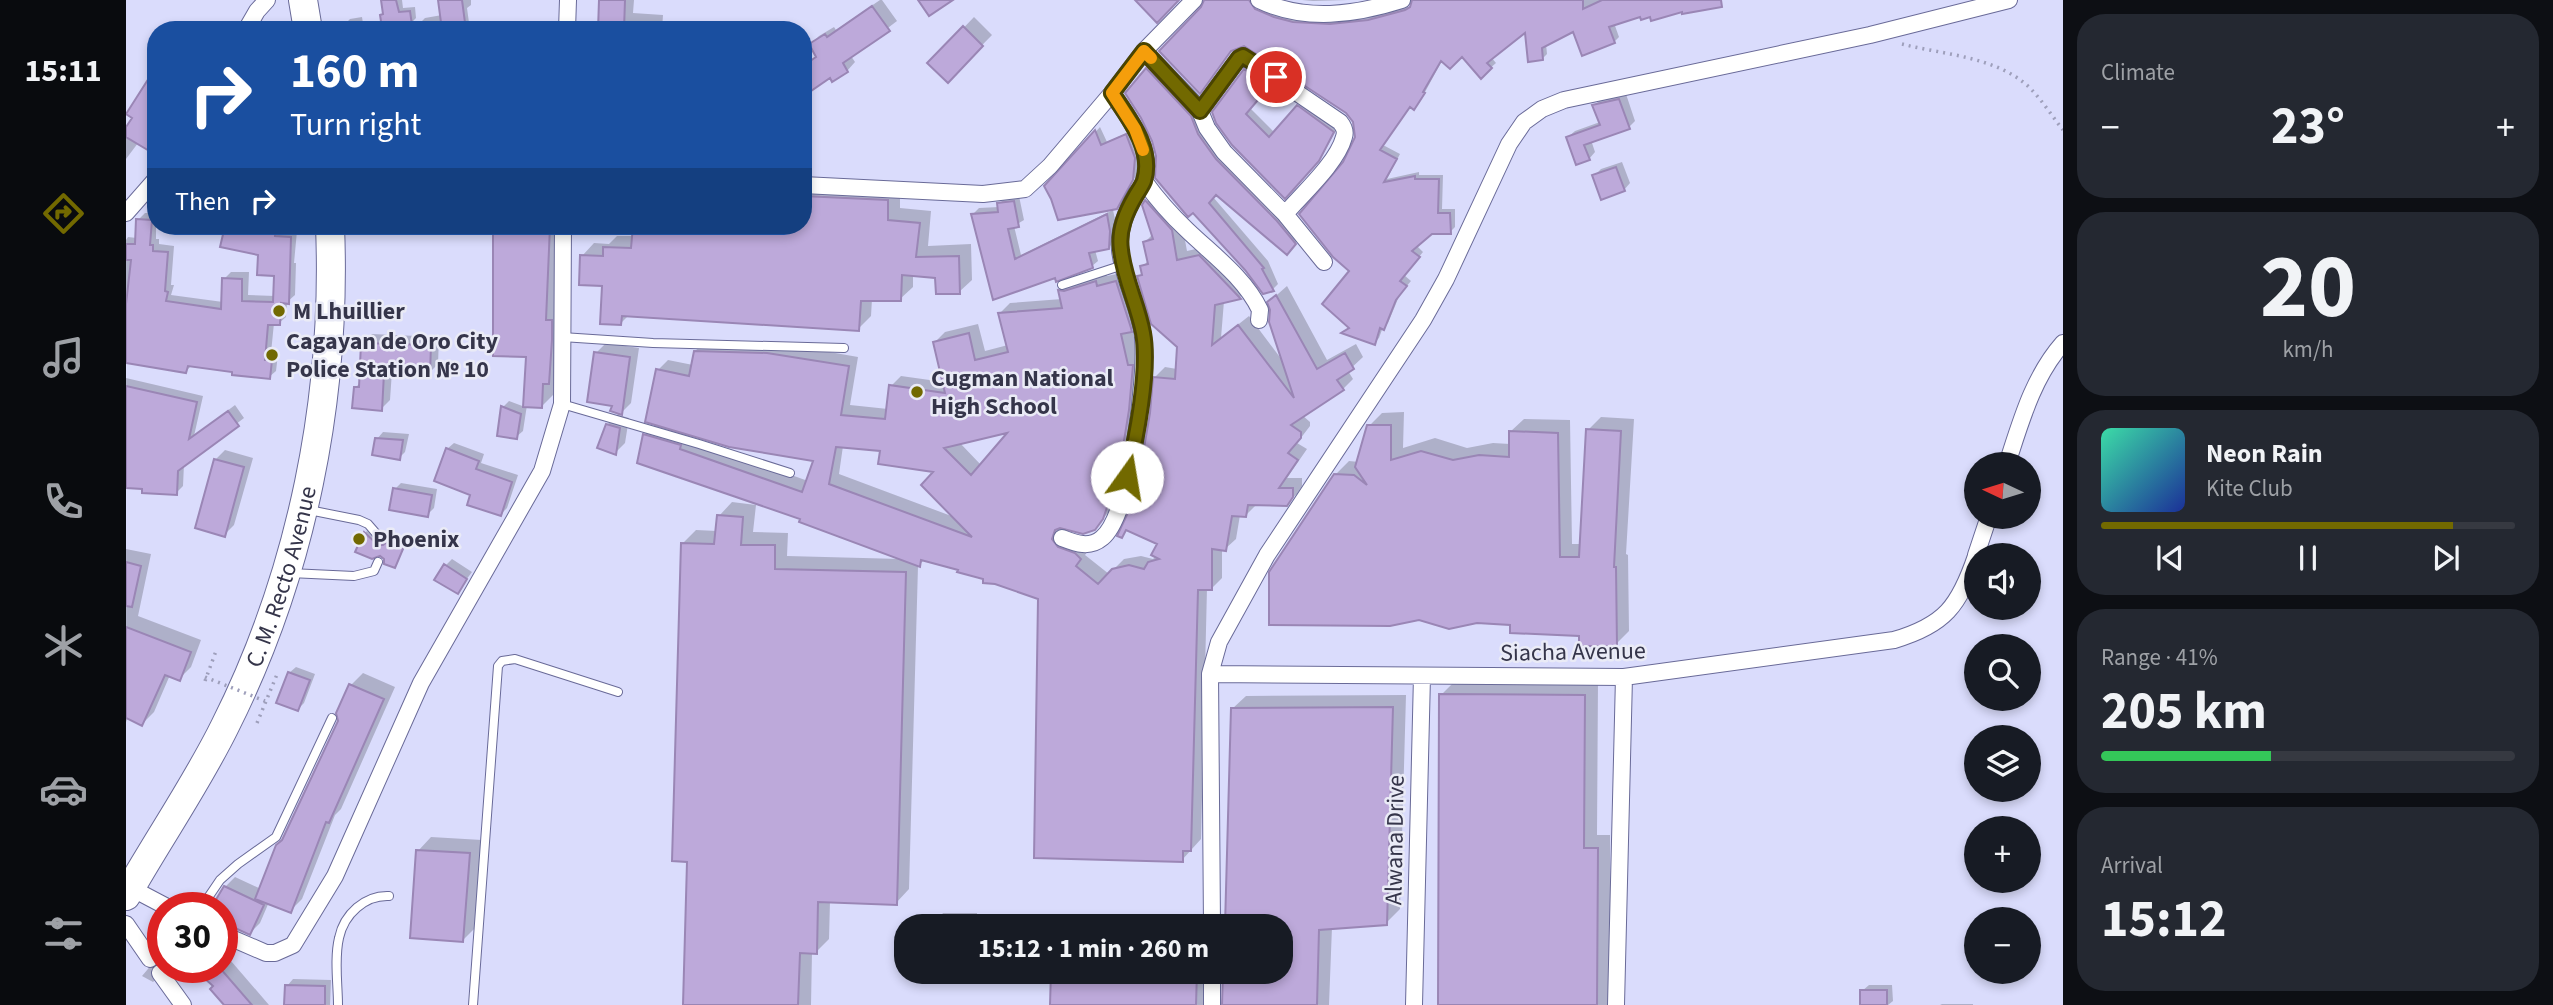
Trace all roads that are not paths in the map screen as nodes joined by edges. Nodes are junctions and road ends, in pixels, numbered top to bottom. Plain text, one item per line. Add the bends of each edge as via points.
1 (267, 0) edge
2 (303, 0) edge
3 (568, 0) edge
4 (1194, 0) edge
5 (1259, 0) edge
6 (1402, 0) edge
7 (2009, 0) edge
8 (251, 21) edge
9 (306, 21) edge
10 (567, 21) edge
11 (1144, 51) junction
12 (1112, 93) junction
13 (1200, 111) junction
14 (1144, 181) junction
15 (812, 185) edge
16 (147, 189) edge
17 (126, 213) edge
18 (1285, 214) junction
19 (330, 235) edge
20 (564, 235) edge
21 (1324, 262) dead end
22 (1123, 265) junction
23 (1062, 285) dead end
24 (1259, 320) dead end
25 (562, 337) junction
26 (2063, 343) edge
27 (845, 348) dead end
28 (562, 404) junction
29 (2011, 452) edge
30 (790, 473) dead end
31 (303, 509) junction
32 (1062, 538) dead end
33 (380, 539) dead end
34 (378, 562) dead end
35 (285, 573) junction
36 (1964, 583) edge
37 (1210, 674) junction
38 (1422, 676) junction
39 (1624, 677) junction
40 (618, 692) dead end
41 (332, 718) dead end
42 (129, 892) edge
43 (212, 892) edge
44 (389, 897) dead end
45 (147, 899) edge
46 (1212, 914) edge
47 (126, 924) edge
48 (238, 941) edge
49 (147, 955) edge
50 (167, 983) edge
51 (1212, 984) edge
52 (183, 1005) edge
53 (338, 1005) edge
54 (473, 1005) edge
55 (1212, 1005) edge
56 (1414, 1005) edge
57 (1616, 1005) edge

1 - 8 street
2 - 9 highway
3 - 10 street
4 - 11 street
5 - 6 street via 1323,16
7 - 37 street via 1870,35 1564,100 1524,122 1509,144 1435,300 1267,555 1219,642
11 - 12 street
11 - 13 street
12 - 14 street via 1143,148
12 - 15 street via 1050,166 1021,191 983,194
13 - 18 street via 1224,152
13 - 18 street via 1243,56 1345,128 1336,155
14 - 22 street via 1125,215 1120,249
14 - 24 street via 1171,215 1246,287 1260,310
16 - 17 street
18 - 21 street
19 - 31 highway, C. M. Recto Avenue via 326,369
20 - 25 street
22 - 23 lane
22 - 32 street via 1144,350 1132,456 1109,531 1087,545
25 - 27 lane
25 - 28 street
26 - 29 street via 2031,392
28 - 30 lane
28 - 48 street via 542,471 421,683 335,876 293,945 265,953
31 - 33 lane via 359,520
31 - 35 highway, C. M. Recto Avenue
34 - 35 lane via 374,571 354,576
35 - 42 highway, C. M. Recto Avenue via 273,615 226,725
36 - 39 street, Siacha Avenue via 1946,614 1913,635
37 - 38 street, Siacha Avenue
37 - 46 street
38 - 39 street, Siacha Avenue
38 - 56 street, Alwana Drive
39 - 57 street
40 - 54 lane via 515,659 498,666
41 - 43 lane via 276,837 238,864
42 - 45 street
44 - 53 lane via 367,900 345,922 338,939
47 - 49 street
50 - 52 street
51 - 55 street

